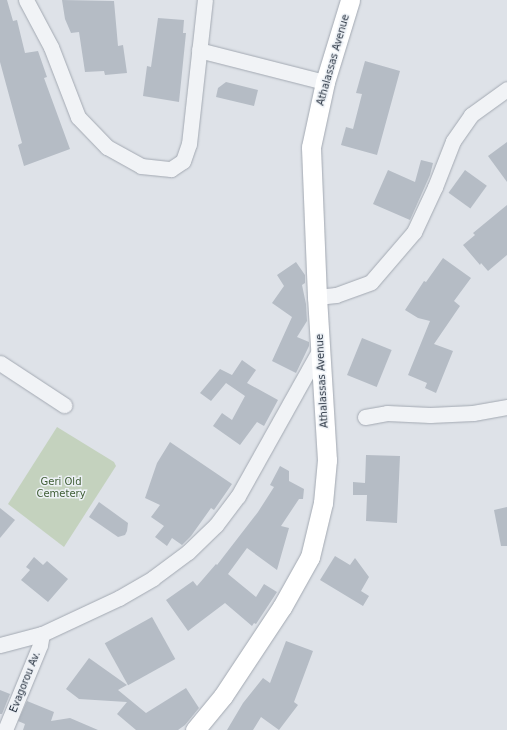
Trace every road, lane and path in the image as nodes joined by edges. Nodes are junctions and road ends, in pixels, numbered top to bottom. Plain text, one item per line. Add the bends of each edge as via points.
1 (26, 0) edge
2 (205, 0) edge
3 (350, 0) edge
4 (199, 50) junction
5 (325, 82) junction
6 (507, 89) edge
7 (317, 297) junction
8 (320, 349) junction
9 (0, 363) edge
10 (64, 405) dead end
11 (507, 407) edge
12 (365, 417) dead end
13 (42, 634) junction
14 (0, 645) edge
15 (5, 730) edge
16 (195, 730) edge

1 - 4 street via 52,47 78,117 107,147 141,166 171,169 183,161 189,144
2 - 4 street
3 - 5 main road, Athalassas Avenue
4 - 5 street
5 - 7 main road, Athalassas Avenue via 311,147
6 - 7 street via 471,116 453,141 414,232 371,282 336,295
7 - 8 main road, Athalassas Avenue
8 - 13 street via 238,496 216,525 188,552 153,578 119,598
8 - 16 main road, Athalassas Avenue via 327,460 323,503 310,557 282,607 223,696
9 - 10 street
11 - 12 street via 466,413 387,413
13 - 14 street
13 - 15 street, Evagorou Av. via 40,645

